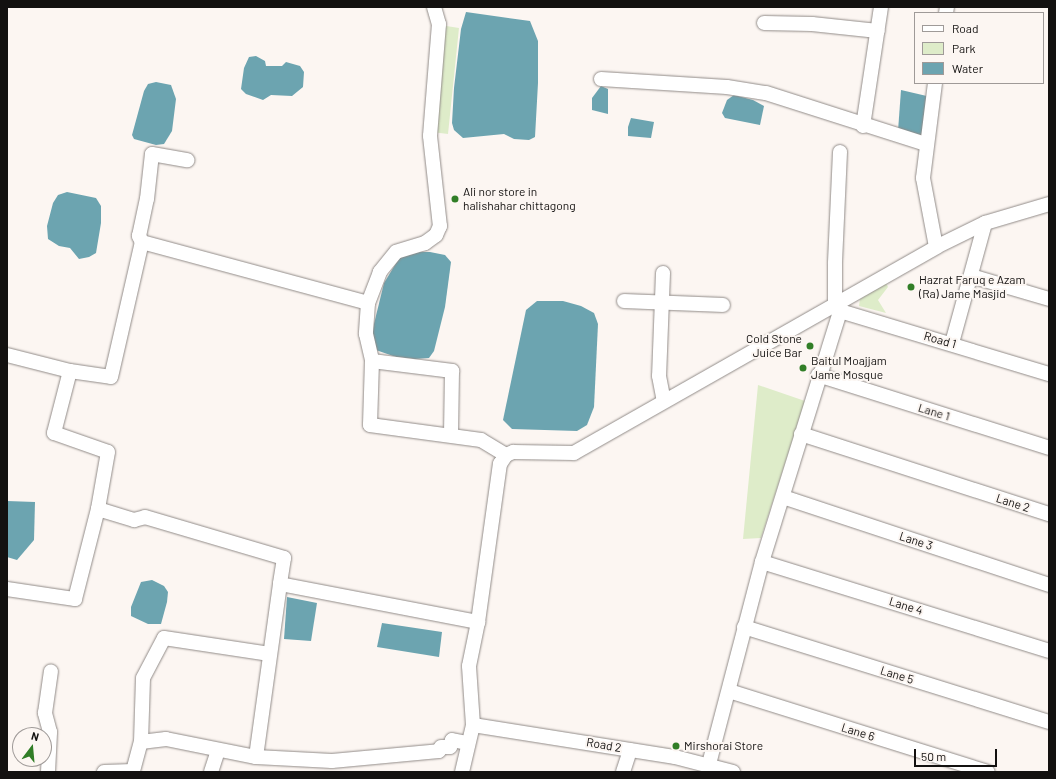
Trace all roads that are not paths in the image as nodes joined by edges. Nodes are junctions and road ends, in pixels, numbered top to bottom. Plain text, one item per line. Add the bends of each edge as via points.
1 (434, 7) edge
2 (881, 7) edge
3 (764, 22) dead end
4 (878, 30) junction
5 (602, 79) dead end
6 (935, 84) edge
7 (863, 126) junction
8 (926, 144) junction
9 (840, 152) dead end
10 (187, 160) dead end
11 (1049, 204) edge
12 (985, 223) junction
13 (142, 242) junction
14 (936, 247) junction
15 (663, 273) dead end
16 (970, 276) junction
17 (1049, 299) edge
18 (624, 301) dead end
19 (368, 303) junction
20 (661, 304) junction
21 (723, 305) dead end
22 (838, 307) junction
23 (952, 343) junction
24 (7, 355) edge
25 (372, 362) junction
26 (70, 371) junction
27 (1049, 374) edge
28 (818, 375) junction
29 (664, 401) junction
30 (801, 434) junction
31 (451, 435) junction
32 (1049, 448) edge
33 (506, 455) junction
34 (783, 497) junction
35 (98, 509) junction
36 (1049, 514) edge
37 (762, 562) junction
38 (280, 584) junction
39 (1049, 585) edge
40 (7, 589) edge
41 (478, 622) junction
42 (744, 627) junction
43 (1049, 651) edge
44 (270, 654) junction
45 (51, 671) dead end
46 (729, 691) junction
47 (1049, 722) edge
48 (473, 725) junction
49 (140, 742) junction
50 (468, 743) junction
51 (218, 750) junction
52 (630, 750) junction
53 (256, 757) junction
54 (709, 764) junction
55 (48, 772) edge
56 (104, 772) edge
57 (211, 772) edge
58 (462, 772) edge
59 (623, 772) edge
60 (731, 772) edge
61 (988, 772) edge

1 - 19 street via 439,24 430,136 440,226 436,235 424,243 396,252 380,272
2 - 4 street
3 - 4 street
4 - 7 street
5 - 7 street via 727,87 766,93
6 - 8 street
7 - 8 street
8 - 14 street via 923,178 928,217
9 - 22 street via 835,224
10 - 13 street via 152,154 147,199 139,236
11 - 12 street
12 - 14 street
12 - 16 street
13 - 19 street
13 - 26 street via 111,377
14 - 22 street
15 - 20 street
16 - 17 street
16 - 23 street
18 - 20 street
19 - 25 street via 366,334
20 - 21 street
20 - 29 street via 659,376
22 - 23 street, Road 1
22 - 28 street
22 - 29 street
23 - 27 street, Road 1
24 - 26 street
25 - 31 street via 452,371
25 - 31 street via 370,426
26 - 35 street via 54,433 108,452
28 - 30 street
28 - 32 street, Lane 1
29 - 33 street via 574,453 513,452
30 - 34 street
30 - 36 street, Lane 2
31 - 33 street via 481,440
33 - 41 street via 500,464
34 - 37 street
34 - 39 street, Lane 3
35 - 38 street via 134,520 145,516 284,558
35 - 40 street via 76,599
37 - 42 street
37 - 43 street, Lane 4
38 - 41 street
38 - 44 street
41 - 48 street via 469,666
42 - 46 street
42 - 47 street, Lane 5
44 - 49 street via 164,638 143,678
44 - 53 street
45 - 55 street via 45,713 50,732
46 - 54 street
46 - 61 street, Lane 6
48 - 50 street
48 - 52 street, Road 2
49 - 51 street via 166,739
49 - 56 street via 133,771
50 - 53 street via 452,740 450,748 441,747 439,751 340,760
50 - 58 street
51 - 53 street
51 - 57 street
52 - 54 street, Road 2
52 - 59 street
54 - 60 street, Road 2

